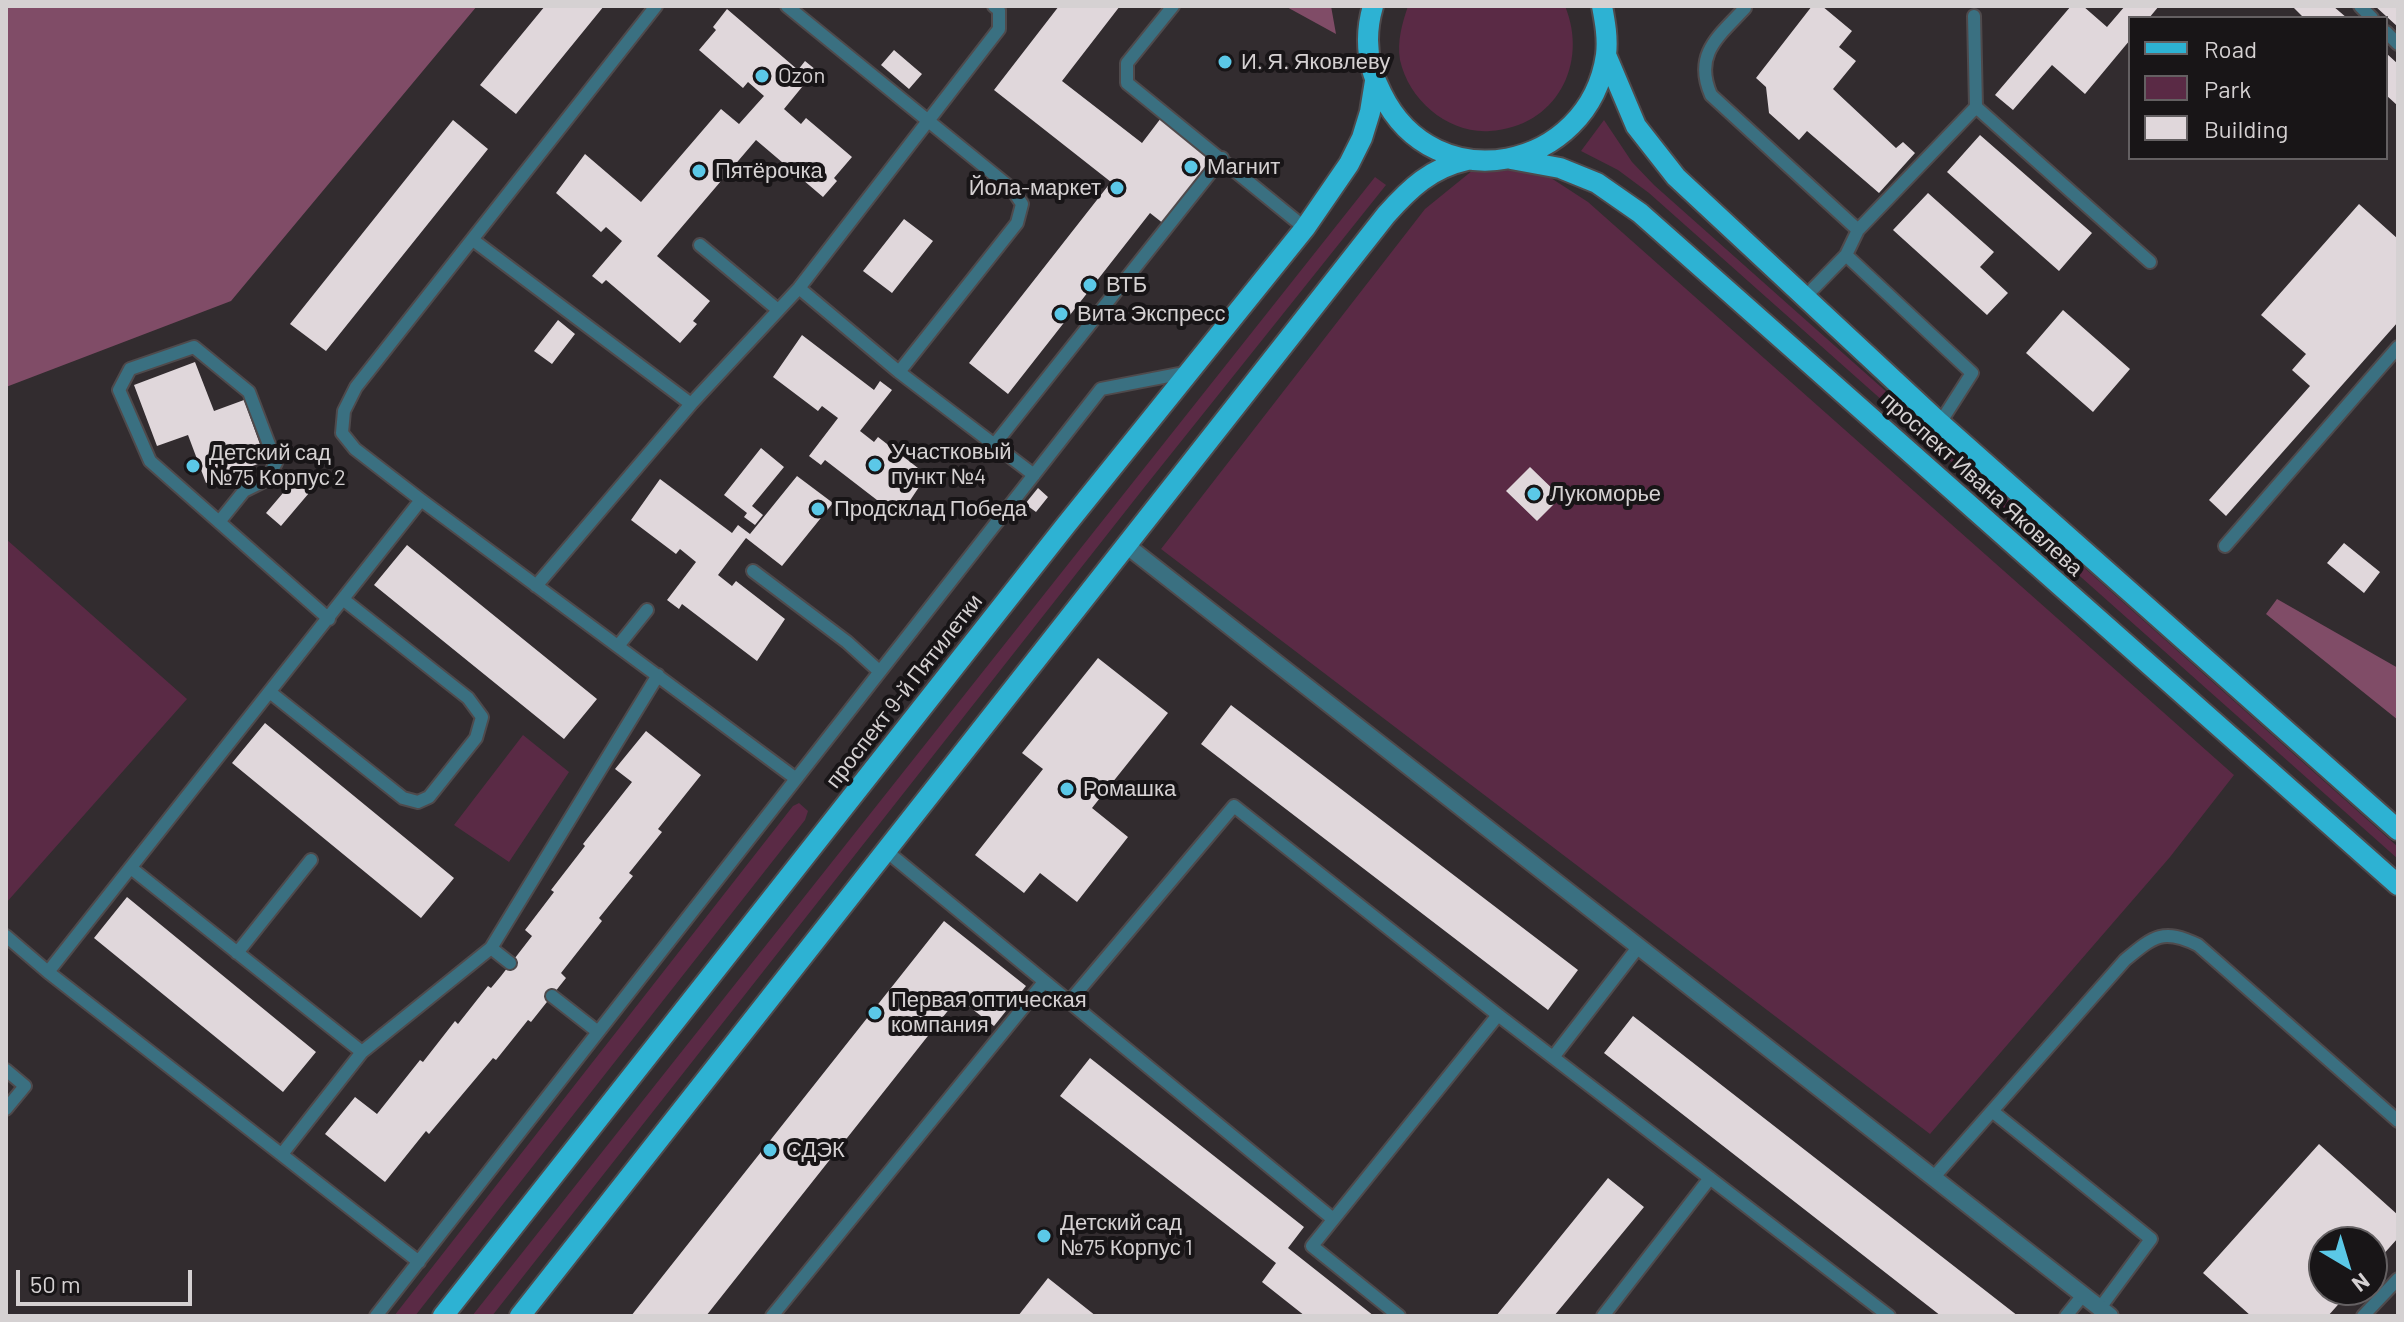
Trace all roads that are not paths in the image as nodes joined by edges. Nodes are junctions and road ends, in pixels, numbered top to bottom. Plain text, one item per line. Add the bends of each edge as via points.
1 (656, 6) edge
2 (787, 6) edge
3 (994, 6) edge
4 (1173, 6) edge
5 (1359, 6) edge
6 (1602, 6) edge
7 (1745, 8) edge
8 (1370, 16) edge
9 (1974, 16) dead end
10 (1606, 55) junction
11 (1375, 81) junction
12 (1976, 107) junction
13 (929, 119) junction
14 (1222, 158) junction
15 (1511, 159) junction
16 (1467, 160) junction
17 (1305, 228) junction
18 (1858, 230) junction
19 (473, 240) junction
20 (700, 245) dead end
21 (1846, 255) junction
22 (2150, 262) dead end
23 (799, 288) junction
24 (1804, 298) junction
25 (778, 310) junction
26 (2398, 347) edge
27 (899, 372) junction
28 (1189, 372) junction
29 (691, 404) junction
30 (1940, 423) junction
31 (994, 445) junction
32 (1034, 475) junction
33 (421, 500) junction
34 (219, 522) junction
35 (1126, 545) junction
36 (2225, 546) dead end
37 (753, 571) dead end
38 (536, 586) junction
39 (344, 600) junction
40 (647, 610) dead end
41 (329, 619) junction
42 (618, 646) junction
43 (879, 671) junction
44 (658, 675) junction
45 (271, 693) junction
46 (795, 778) junction
47 (2398, 830) edge
48 (885, 850) junction
49 (311, 860) dead end
50 (131, 868) junction
51 (2398, 885) edge
52 (6, 936) edge
53 (1639, 946) junction
54 (491, 948) junction
55 (237, 953) junction
56 (510, 963) dead end
57 (48, 972) junction
58 (1044, 982) junction
59 (552, 996) dead end
60 (1069, 1002) junction
61 (1498, 1015) junction
62 (598, 1032) junction
63 (362, 1052) junction
64 (1554, 1056) junction
65 (6, 1070) edge
66 (6, 1109) edge
67 (1992, 1111) junction
68 (2398, 1121) edge
69 (282, 1154) junction
70 (1710, 1178) junction
71 (1933, 1178) junction
72 (1333, 1219) junction
73 (419, 1262) junction
74 (2398, 1279) edge
75 (2083, 1295) junction
76 (2105, 1312) edge
77 (376, 1316) edge
78 (443, 1316) edge
79 (520, 1316) edge
80 (772, 1316) edge
81 (1399, 1316) edge
82 (1603, 1316) edge
83 (1889, 1316) edge
84 (2066, 1316) edge
85 (2364, 1316) edge

1 - 19 lane
2 - 13 lane
3 - 13 lane via 999,10 999,29
4 - 14 lane via 1127,63 1127,83
5 - 8 main road
6 - 10 main road
7 - 18 lane via 1706,57 1711,95
8 - 11 main road via 1368,52
9 - 12 lane
10 - 15 main road via 1598,83 1563,133 1538,151
10 - 24 main road, проспект Ивана Яковлева via 1636,126 1654,151
11 - 16 main road via 1400,123 1421,142
11 - 17 main road, проспект 9-й Пятилетки via 1362,138
12 - 18 lane
12 - 22 lane
13 - 23 lane
13 - 27 lane via 1012,189 1022,204 1017,223
14 - 17 lane
14 - 31 lane
15 - 16 main road
15 - 51 main road, проспект Ивана Яковлева via 1560,168 1597,183 1640,213
16 - 35 main road via 1433,171 1395,205
17 - 28 main road, проспект 9-й Пятилетки
18 - 21 lane
19 - 29 lane
19 - 33 lane via 356,387 344,411 342,433 348,441
20 - 25 lane
21 - 24 lane
21 - 30 lane via 1972,373
23 - 25 lane
23 - 27 lane
24 - 30 main road, проспект Ивана Яковлева
25 - 29 lane
26 - 36 lane
27 - 31 lane
28 - 32 lane via 1101,389
28 - 78 main road, проспект 9-й Пятилетки
29 - 38 lane
30 - 47 main road, проспект Ивана Яковлева
31 - 32 lane
32 - 43 lane
33 - 38 lane
33 - 39 lane
34 - 34 lane via 150,461 119,390 130,369 194,347 249,392 276,463 266,480 244,491
34 - 41 lane
35 - 48 main road
35 - 53 street
37 - 43 lane
38 - 42 lane
39 - 41 lane
39 - 45 lane via 468,698 482,717 469,747 429,797 418,802 403,798
40 - 42 lane
41 - 45 lane
42 - 44 lane
43 - 46 lane
44 - 46 lane
44 - 54 lane
45 - 50 lane
46 - 62 lane
48 - 58 lane
48 - 79 main road
49 - 55 lane
50 - 55 lane
50 - 57 lane
52 - 57 lane
53 - 64 lane
53 - 71 street
54 - 56 lane
54 - 63 lane
55 - 63 lane
57 - 69 lane
58 - 60 lane
58 - 80 lane
59 - 62 lane
60 - 61 lane via 1234,806
60 - 72 lane
61 - 64 lane
61 - 72 lane
62 - 73 lane
63 - 69 lane
64 - 70 lane
65 - 66 lane via 25,1086
67 - 68 lane via 2125,960 2152,938 2175,934 2198,945
67 - 71 lane
67 - 76 lane via 2151,1239
69 - 73 lane
70 - 82 lane
70 - 83 lane
71 - 75 street
72 - 81 lane via 1312,1246
73 - 77 lane
74 - 85 lane
75 - 76 street
75 - 84 lane

